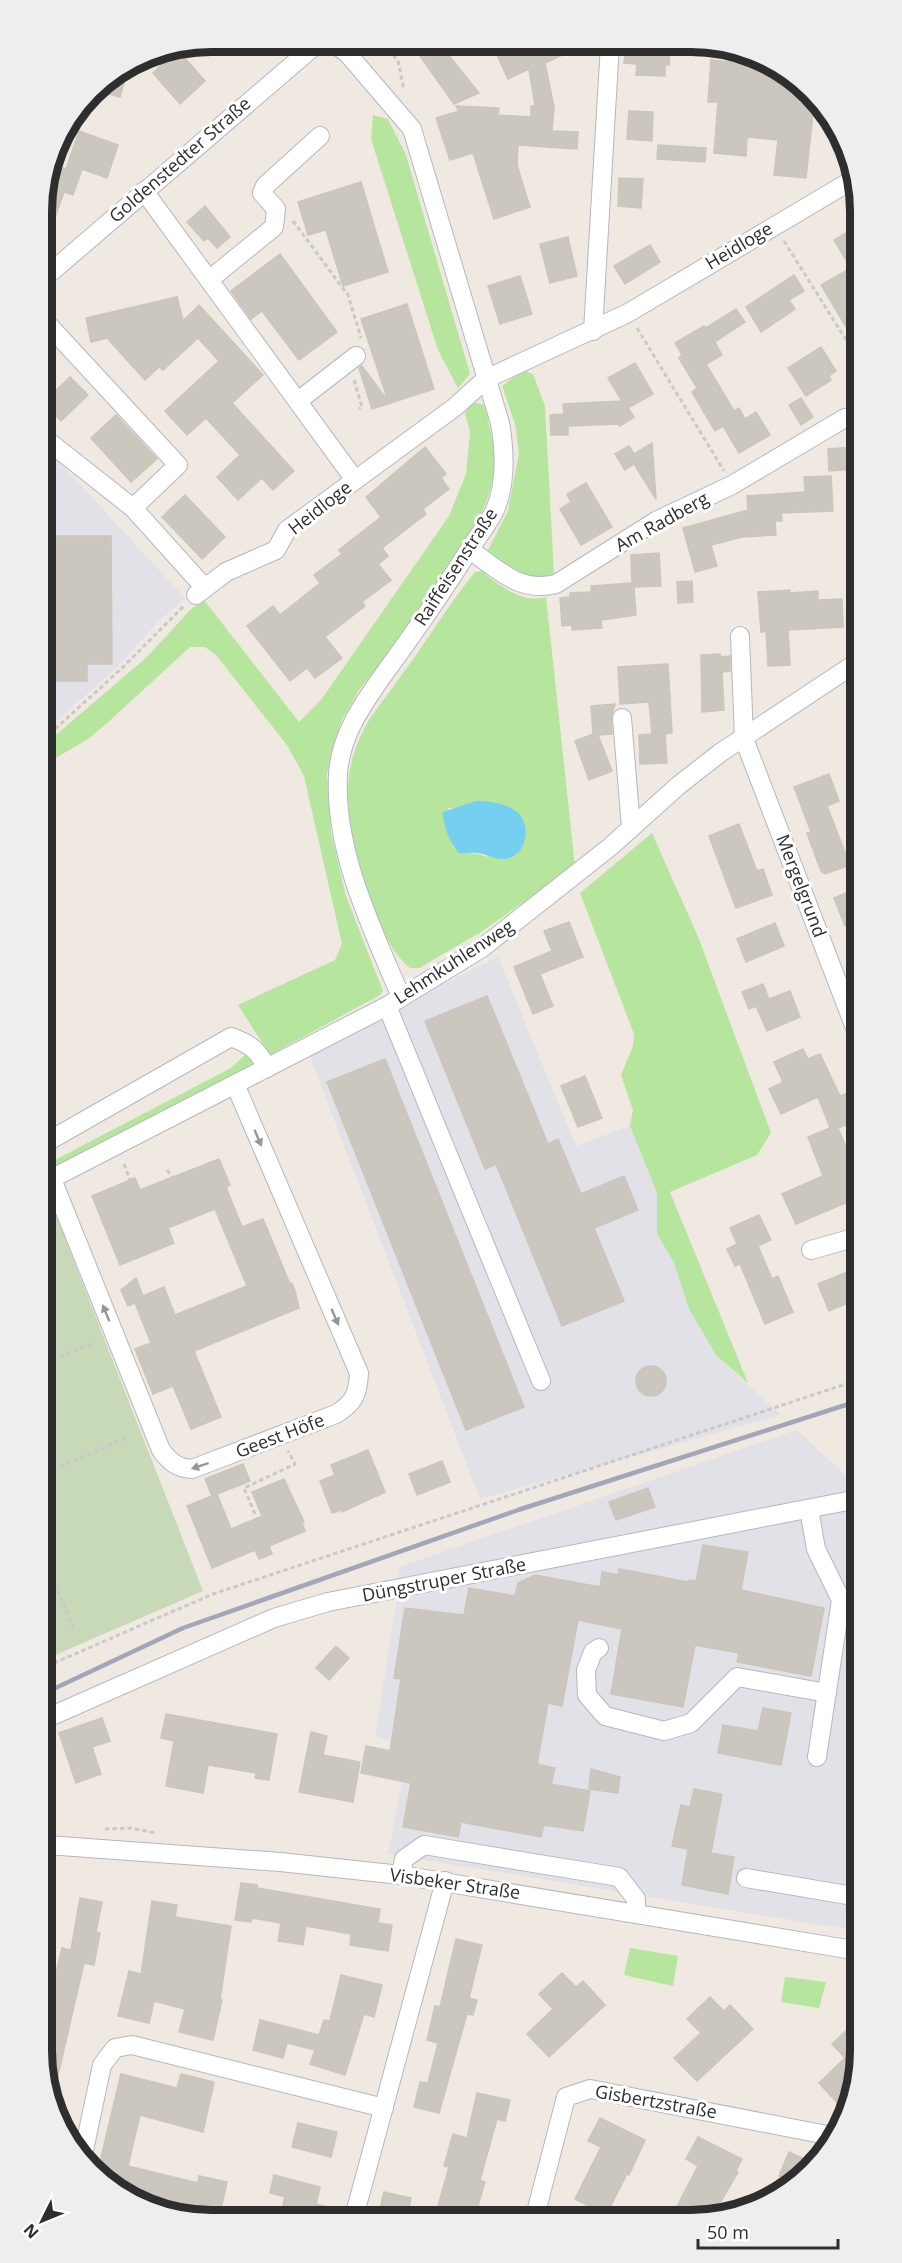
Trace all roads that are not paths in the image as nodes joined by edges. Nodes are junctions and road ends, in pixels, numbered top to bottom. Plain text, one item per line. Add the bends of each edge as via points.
1 (610, 52) edge
2 (306, 53) edge
3 (347, 53) edge
4 (320, 136) dead end
5 (846, 183) edge
6 (144, 191) junction
7 (53, 270) edge
8 (209, 280) junction
9 (53, 330) edge
10 (593, 331) junction
11 (360, 350) road end
12 (486, 379) junction
13 (298, 401) junction
14 (850, 418) edge
15 (53, 445) edge
16 (355, 480) junction
17 (133, 508) junction
18 (470, 550) junction
19 (740, 636) dead end
20 (850, 667) edge
21 (622, 717) dead end
22 (744, 739) junction
23 (631, 828) junction
24 (394, 1001) junction
25 (850, 1014) edge
26 (267, 1068) junction
27 (235, 1084) junction
28 (52, 1139) edge
29 (52, 1178) edge
30 (52, 1188) edge
31 (849, 1239) edge
32 (811, 1250) dead end
33 (541, 1381) dead end
34 (849, 1501) edge
35 (809, 1509) junction
36 (599, 1648) dead end
37 (827, 1693) junction
38 (52, 1716) edge
39 (817, 1757) dead end
40 (52, 1845) edge
41 (401, 1875) junction
42 (746, 1878) dead end
43 (445, 1881) junction
44 (849, 1895) edge
45 (636, 1913) junction
46 (849, 1949) edge
47 (384, 2108) junction
48 (826, 2135) edge
49 (85, 2147) edge
50 (356, 2210) edge
51 (537, 2210) edge

1 - 10 street
2 - 6 street, Goldenstedter Straße
3 - 12 street, Raiffeisenstraße via 412,129
4 - 8 street via 265,186 262,193 276,209 274,227
5 - 10 street, Heidloge
6 - 7 street, Goldenstedter Straße
6 - 8 street
8 - 13 street
9 - 17 street via 178,465
10 - 12 street, Heidloge
11 - 13 street
12 - 16 street, Heidloge via 455,407
12 - 18 street, Raiffeisenstraße via 505,451 503,479 494,511
13 - 16 street
14 - 18 street, Am Radberg via 732,485 656,521 556,584 539,588 517,583
15 - 17 street
16 - 17 street, Heidloge via 287,530 276,550 226,572 200,592
18 - 24 street, Raiffeisenstraße via 359,709 343,744 339,765 342,830
19 - 22 street, Mergelgrund
20 - 22 street, Lehmkuhlenweg
21 - 23 street
22 - 23 street, Lehmkuhlenweg via 679,785
22 - 25 street, Mergelgrund
23 - 24 street, Lehmkuhlenweg via 496,938
24 - 26 street, Lehmkuhlenweg
24 - 33 street, Raiffeisenstraße
26 - 27 street, Lehmkuhlenweg
26 - 28 street via 259,1052 248,1043 231,1038
27 - 29 street, Lehmkuhlenweg
27 -> 30 street, Geest Höfe via 359,1373 358,1391 351,1404 336,1414 192,1469 180,1468 168,1460 160,1450
31 - 32 street
34 - 35 street, Düngstruper Straße
35 - 37 street via 816,1549 841,1600
35 - 38 street, Düngstruper Straße via 328,1602 274,1618
36 - 37 street via 593,1652 586,1670 587,1695 605,1716 664,1731 691,1724 737,1677
37 - 39 street
40 - 41 street, Visbeker Straße
41 - 43 street, Visbeker Straße
41 - 45 street via 404,1859 424,1845 619,1877 636,1899
42 - 44 street
43 - 45 street, Visbeker Straße
43 - 47 street
45 - 46 street, Visbeker Straße
47 - 49 street via 132,2045 123,2046 115,2048 102,2065
47 - 50 street
48 - 51 street, Gisbertzstraße via 590,2089 566,2097

